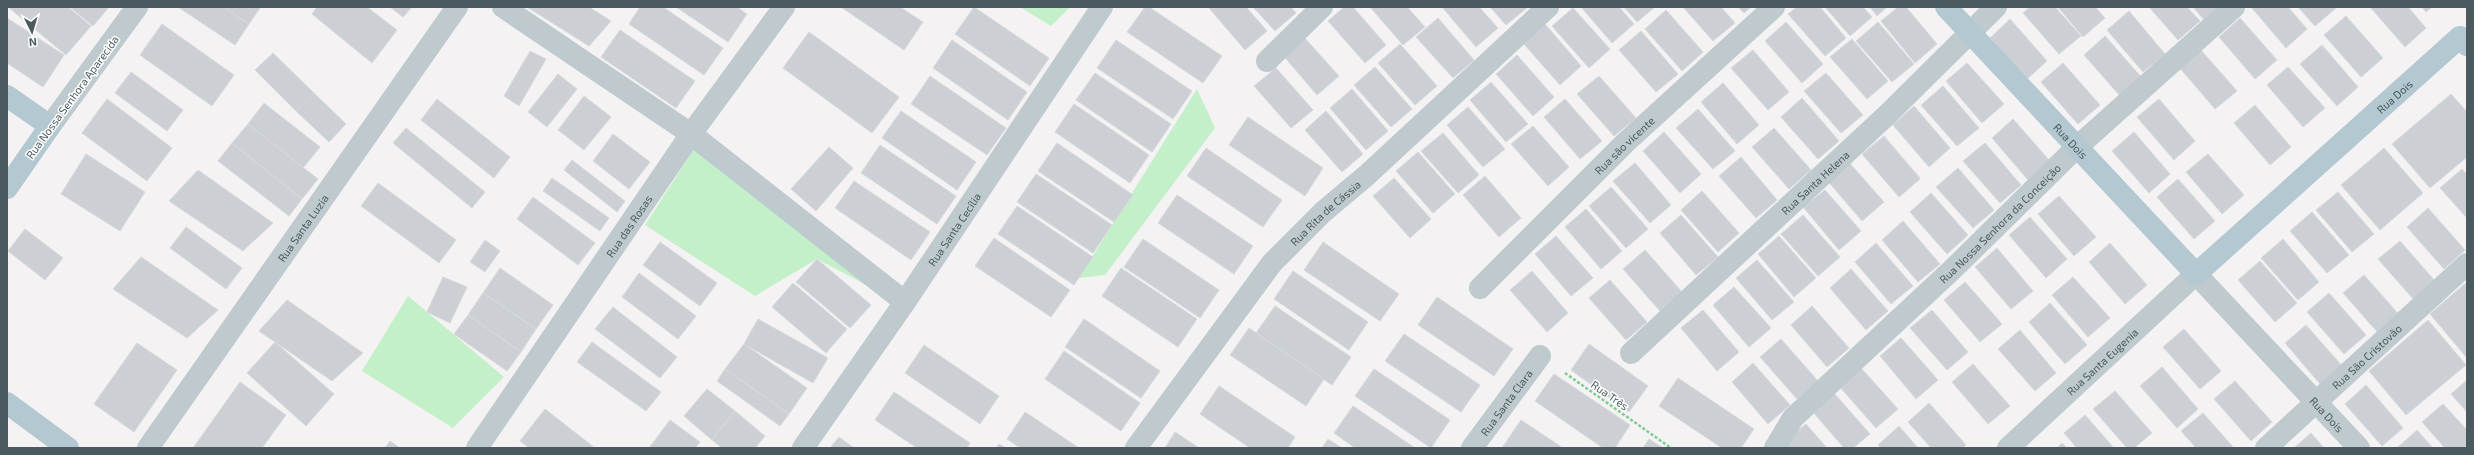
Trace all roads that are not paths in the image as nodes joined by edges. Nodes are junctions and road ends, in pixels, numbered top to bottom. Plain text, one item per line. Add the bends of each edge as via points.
1 (137, 7) edge
2 (457, 7) edge
3 (503, 7) edge
4 (784, 7) edge
5 (1102, 7) edge
6 (1322, 7) edge
7 (1548, 7) edge
8 (1774, 7) edge
9 (1946, 7) edge
10 (1996, 7) edge
11 (2234, 7) edge
12 (1969, 32) junction
13 (2465, 38) edge
14 (1267, 61) dead end
15 (7, 96) edge
16 (50, 126) junction
17 (691, 134) junction
18 (2077, 147) junction
19 (7, 188) edge
20 (2467, 264) edge
21 (2196, 274) junction
22 (1480, 288) dead end
23 (905, 302) junction
24 (1631, 353) dead end
25 (1540, 356) road end
26 (7, 403) edge
27 (2317, 403) junction
28 (68, 448) edge
29 (148, 448) edge
30 (476, 448) edge
31 (803, 448) edge
32 (1136, 448) edge
33 (1472, 448) edge
34 (1775, 448) edge
35 (2008, 448) edge
36 (2266, 448) edge
37 (2359, 448) edge

1 - 16 street, Rua Nossa Senhora Aparecida
2 - 29 street, Rua Santa Luzia
3 - 17 street
4 - 17 street, Rua das Rosas
5 - 23 street, Rua Santa Cecília
6 - 14 street
7 - 32 street, Rua Rita de Cássia via 1379,165 1296,237 1272,264
8 - 22 street, Rua são vicente via 1620,148
9 - 12 main road, Rua Dois
10 - 12 street, Rua Santa Helena
11 - 18 street, Rua Nossa Senhora da Conceição
12 - 18 main road, Rua Dois
12 - 24 street, Rua Santa Helena via 1888,114
13 - 21 main road, Rua Dois
15 - 16 main road
16 - 19 main road, Rua Nossa Senhora Aparecida
17 - 23 street
17 - 30 street, Rua das Rosas
18 - 21 main road, Rua Dois
18 - 34 street, Rua Nossa Senhora da Conceição via 1954,268 1793,418
20 - 27 street, Rua São Cristovão
21 - 27 street, Rua Dois
21 - 35 street, Rua Santa Eugenia
23 - 31 street, Rua Santa Cecília
25 - 33 street, Rua Santa Clara
26 - 28 main road
27 - 36 street, Rua São Cristovão
27 - 37 street, Rua Dois

